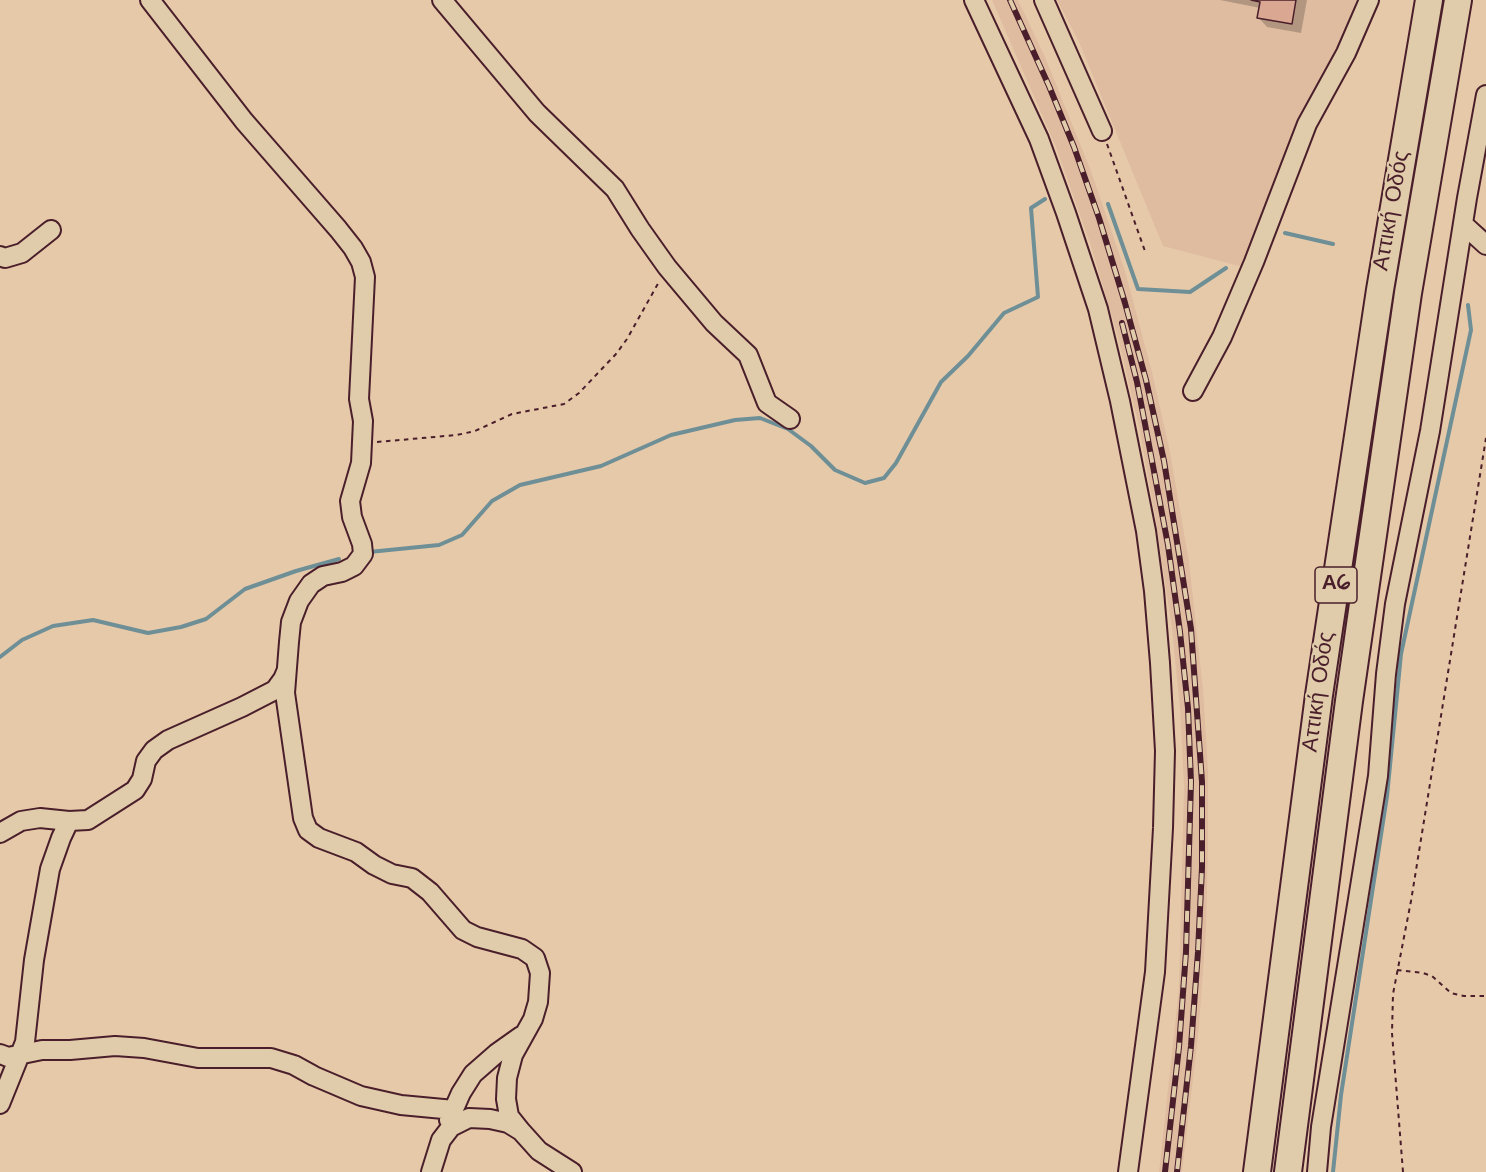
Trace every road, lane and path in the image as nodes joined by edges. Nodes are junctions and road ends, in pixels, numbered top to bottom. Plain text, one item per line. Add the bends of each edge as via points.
1 (150, 0) edge
2 (442, 0) edge
3 (975, 0) edge
4 (1044, 0) edge
5 (1369, 0) edge
6 (1429, 0) edge
7 (1458, 0) edge
8 (1486, 95) edge
9 (1102, 131) joint
10 (1463, 225) junction
11 (51, 230) dead end
12 (1486, 245) edge
13 (1146, 254) dead end
14 (0, 256) edge
15 (667, 267) junction
16 (1193, 391) dead end
17 (790, 419) dead end
18 (1486, 438) edge
19 (361, 453) junction
20 (287, 667) junction
21 (259, 699) junction
22 (289, 720) junction
23 (69, 821) junction
24 (0, 833) edge
25 (1397, 970) junction
26 (1486, 996) edge
27 (522, 1035) junction
28 (0, 1054) edge
29 (19, 1055) junction
30 (0, 1104) edge
31 (454, 1110) junction
32 (521, 1131) junction
33 (441, 1140) junction
34 (431, 1172) edge
35 (573, 1172) edge
36 (1128, 1172) edge
37 (1257, 1172) edge
38 (1288, 1172) edge
39 (1317, 1172) edge
40 (1403, 1172) edge

1 - 19 street via 361,262 365,277 358,399 363,422
2 - 15 street via 537,113 615,189
3 - 36 street via 1039,139 1098,309 1120,400 1154,591 1165,751 1163,828 1155,972
4 - 9 street
5 - 16 street via 1346,53 1307,124 1245,284
6 - 37 highway, Αττική Οδός / Α6 via 1318,695
7 - 38 highway, Αττική Οδός / Α6 via 1408,293 1352,678
8 - 10 street
9 - 13 path
10 - 12 street
10 - 39 street via 1430,431 1394,615 1376,786
11 - 14 street via 22,253
15 - 17 street via 714,323 748,355 766,403
15 - 19 path via 627,339 599,373 564,404 512,414 457,435 376,442
18 - 25 path
19 - 20 street via 350,501 363,554 354,566 311,584 299,601 291,622
20 - 21 street via 275,690
20 - 22 street
21 - 22 street via 284,710
21 - 23 street via 168,740 146,762 135,790 88,820
22 - 27 street via 308,830 393,874 412,878 430,892 463,930 522,949 535,958 540,973 538,1002
23 - 24 street via 21,821
23 - 29 street via 50,869 25,1042
25 - 26 path via 1432,976 1451,993
25 - 40 path via 1391,1012
27 - 31 street via 473,1074
27 - 32 street via 507,1078 506,1099 509,1116
28 - 29 street
29 - 30 street
29 - 31 street via 115,1046 198,1058 271,1058 361,1096
31 - 33 street
32 - 33 street via 508,1123 468,1118 451,1127
32 - 35 street via 539,1151
33 - 34 street

